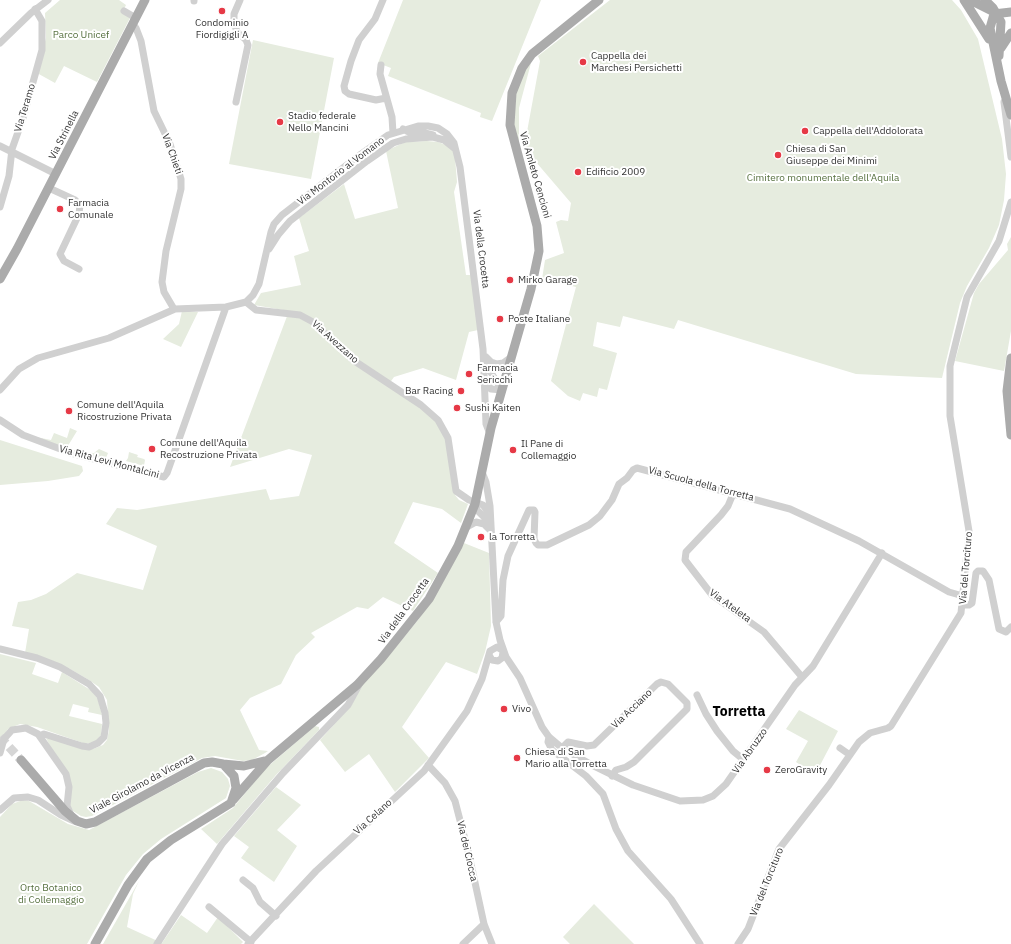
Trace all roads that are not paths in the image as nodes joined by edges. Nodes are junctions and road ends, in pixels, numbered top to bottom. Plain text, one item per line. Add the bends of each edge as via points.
1 (48, 0) edge
2 (145, 0) edge
3 (240, 0) edge
4 (383, 0) edge
5 (599, 0) edge
6 (964, 0) edge
7 (970, 0) edge
8 (986, 0) edge
9 (35, 9) junction
10 (124, 11) dead end
11 (1011, 11) edge
12 (997, 13) junction
13 (1011, 18) edge
14 (134, 21) junction
15 (1011, 33) edge
16 (0, 43) edge
17 (992, 45) junction
18 (999, 60) junction
19 (381, 65) dead end
20 (1003, 90) junction
21 (386, 98) junction
22 (236, 102) dead end
23 (1011, 115) edge
24 (392, 117) junction
25 (1011, 125) edge
26 (404, 130) junction
27 (441, 130) junction
28 (393, 133) junction
29 (1008, 135) junction
30 (438, 138) junction
31 (1011, 144) edge
32 (0, 146) edge
33 (457, 151) junction
34 (12, 152) junction
35 (1011, 157) edge
36 (56, 174) junction
37 (49, 188) junction
38 (1011, 202) edge
39 (0, 207) edge
40 (265, 258) junction
41 (79, 269) dead end
42 (0, 279) edge
43 (246, 302) junction
44 (226, 307) junction
45 (174, 309) junction
46 (484, 351) junction
47 (510, 358) junction
48 (1011, 358) edge
49 (484, 378) junction
50 (0, 390) edge
51 (502, 390) junction
52 (0, 420) edge
53 (490, 434) junction
54 (1011, 434) edge
55 (482, 472) junction
56 (733, 494) junction
57 (475, 504) junction
58 (491, 519) junction
59 (467, 527) junction
60 (491, 535) junction
61 (882, 553) junction
62 (963, 596) junction
63 (963, 605) junction
64 (496, 622) junction
65 (1011, 627) edge
66 (0, 649) edge
67 (503, 651) junction
68 (490, 652) junction
69 (497, 661) junction
70 (515, 670) junction
71 (802, 677) junction
72 (364, 678) junction
73 (482, 679) junction
74 (697, 695) dead end
75 (331, 706) junction
76 (338, 717) junction
77 (312, 723) junction
78 (328, 727) junction
79 (321, 734) junction
80 (40, 736) junction
81 (549, 737) junction
82 (562, 748) junction
83 (840, 748) dead end
84 (0, 753) edge
85 (850, 755) junction
86 (21, 760) tunnel mouth
87 (267, 760) junction
88 (744, 760) junction
89 (217, 763) junction
90 (428, 766) junction
91 (233, 774) junction
92 (612, 776) junction
93 (245, 780) junction
94 (235, 790) junction
95 (233, 800) junction
96 (1, 809) edge
97 (75, 820) junction
98 (243, 880) dead end
99 (209, 907) dead end
100 (276, 916) junction
101 (484, 924) junction
102 (250, 943) edge
103 (95, 944) edge
104 (157, 944) edge
105 (464, 944) edge
106 (492, 944) edge
107 (700, 944) edge
108 (738, 944) edge

1 - 9 street
2 - 14 main road, Via Strinella
3 - 22 street via 234,14 234,24 248,45
4 - 21 street via 376,17 361,37 354,52 344,88 346,92 376,100
5 - 47 main road, Via Amleto Cencioni via 532,54 522,68 511,97 510,125 535,217 539,242 534,274
6 - 17 main road
7 - 12 main road
8 - 11 main road
8 - 12 main road
9 - 16 street
9 - 34 street, Via Teramo via 42,21 42,50
10 - 14 street
11 - 12 main road
12 - 13 main road
12 - 17 main road via 992,17 990,24
12 - 18 main road via 1001,23
14 - 36 main road, Via Strinella
14 - 45 street, Via Chieti via 141,41 154,109 170,144 181,179 162,278 164,292
15 - 18 main road via 1003,44
17 - 18 main road
18 - 20 main road
19 - 21 street via 380,74
20 - 23 main road
20 - 29 street
21 - 24 street
24 - 26 street
24 - 28 street
25 - 29 street via 1008,128
26 - 27 street, Via Montorio al Vomano via 424,126
26 - 28 street, Via Montorio al Vomano
26 - 30 street via 428,133
27 - 30 street via 442,134
27 - 33 street via 450,137
28 - 40 street, Via Montorio al Vomano via 360,154 280,216 271,232
29 - 31 street
30 - 33 street
30 - 40 street, Via Montorio al Vomano via 401,140 367,161 286,224
31 - 35 street
32 - 34 street
33 - 46 street, Via della Crocetta
34 - 36 street
34 - 39 street, Via Teramo via 9,176
36 - 37 main road, Via Strinella
37 - 41 street via 80,205 79,214 60,254 64,261
37 - 42 main road, Via Strinella
38 - 62 street, Via del Torcituro via 999,241 967,296 950,366 951,425 969,524
40 - 43 street, Via Montorio al Vomano via 258,287
43 - 44 street
43 - 57 street, Via Avezzano via 256,310 295,314 309,319 353,360 428,410 441,424 446,435 456,491
44 - 45 street
44 - 52 street, Via Rita Levi Montalcini via 164,477 71,453 26,436
45 - 50 street via 109,338 35,360 19,370
46 - 47 street via 489,360 497,364
46 - 49 street, Via della Crocetta
46 - 51 street, Via della Crocetta via 490,371
47 - 51 main road, Via Amleto Cencioni
48 - 54 main road via 1007,391
49 - 51 street via 491,389
49 - 53 street, Via della Crocetta via 486,424
51 - 53 main road, Via della Crocetta
53 - 55 main road, Via della Crocetta
55 - 57 main road, Via della Crocetta
55 - 58 street, Via Celano via 487,486
56 - 61 street, Via Scuola della Torretta via 790,509
56 - 64 street, Via Scuola della Torretta via 695,482 636,469 619,484 612,500 600,516 589,525 543,546 534,540 535,512 529,510 508,556 501,616
56 - 71 street, Via Ateleta via 722,515 686,552 685,560 712,595 764,632
57 - 58 street via 484,506
57 - 59 main road, Via della Crocetta
57 - 60 street, Via Celano via 488,522
58 - 60 street, Via Celano
59 - 60 street via 472,523 483,524 487,526
59 - 72 main road, Via della Crocetta via 429,599 393,646
60 - 64 street, Via Celano
61 - 62 street, Via Scuola della Torretta via 949,592
61 - 71 street, Via Abruzzo via 813,666
62 - 63 street, Via del Torcituro
63 - 65 street via 972,603 976,574 983,571 989,580 1000,629 1006,632
63 - 85 street, Via del Torcituro via 959,618 891,726 870,733 859,742
64 - 67 street, Via Celano
64 - 68 street, Via Celano
66 - 80 street via 60,667 89,684 100,696 106,719 104,735 100,742 84,747 44,734
67 - 68 street via 497,647
67 - 69 street via 502,658
67 - 70 street
68 - 69 street via 491,659
68 - 73 street, Via Celano
69 - 70 street
69 - 73 street, Via Celano
70 - 81 street via 540,724
71 - 88 street, Via Abruzzo
72 - 75 main road, Via della Crocetta
72 - 76 street via 353,699
73 - 90 street, Via Celano via 463,716
74 - 88 street via 704,712 717,731
75 - 76 street via 336,705 339,708
75 - 77 main road, Via della Crocetta
75 - 78 street
76 - 78 street
77 - 79 street via 322,726
77 - 87 main road, Via della Crocetta
78 - 79 street
79 - 104 street via 283,773 222,844
80 - 84 street via 26,728 12,730 4,739
80 - 97 street via 67,776 67,806
81 - 82 street, Via Abruzzo
81 - 107 street via 548,742 552,750 586,776 603,794 616,829 628,851 671,899
82 - 92 street, Via Abruzzo
82 - 92 street, Via Acciano via 568,742 594,745 657,684 668,684 688,703 688,709 634,762 616,770
83 - 85 street
85 - 108 street, Via del Torcituro via 779,849 748,929
86 - 97 main road
87 - 89 main road, Via della Crocetta via 244,766
87 - 93 main road, Via della Crocetta
88 - 92 street, Via Abruzzo via 717,792 697,801 672,799
89 - 91 main road via 227,767
89 - 97 main road, Viale Girolamo da Vicenza via 208,762 197,766 93,823 86,824
90 - 100 street, Via Celano via 321,867
90 - 101 street, Via dei Ciocca via 445,783 455,801
91 - 93 main road
91 - 94 main road
93 - 94 main road, Via della Crocetta
93 - 95 main road, Via della Crocetta
94 - 95 main road
95 - 103 main road via 226,807 165,843 147,859 128,885
96 - 97 street via 17,797 30,797 64,817
98 - 100 street via 253,888 260,902
99 - 102 street
100 - 102 street, Via Celano
101 - 105 street
101 - 106 street, Via dei Ciocca

